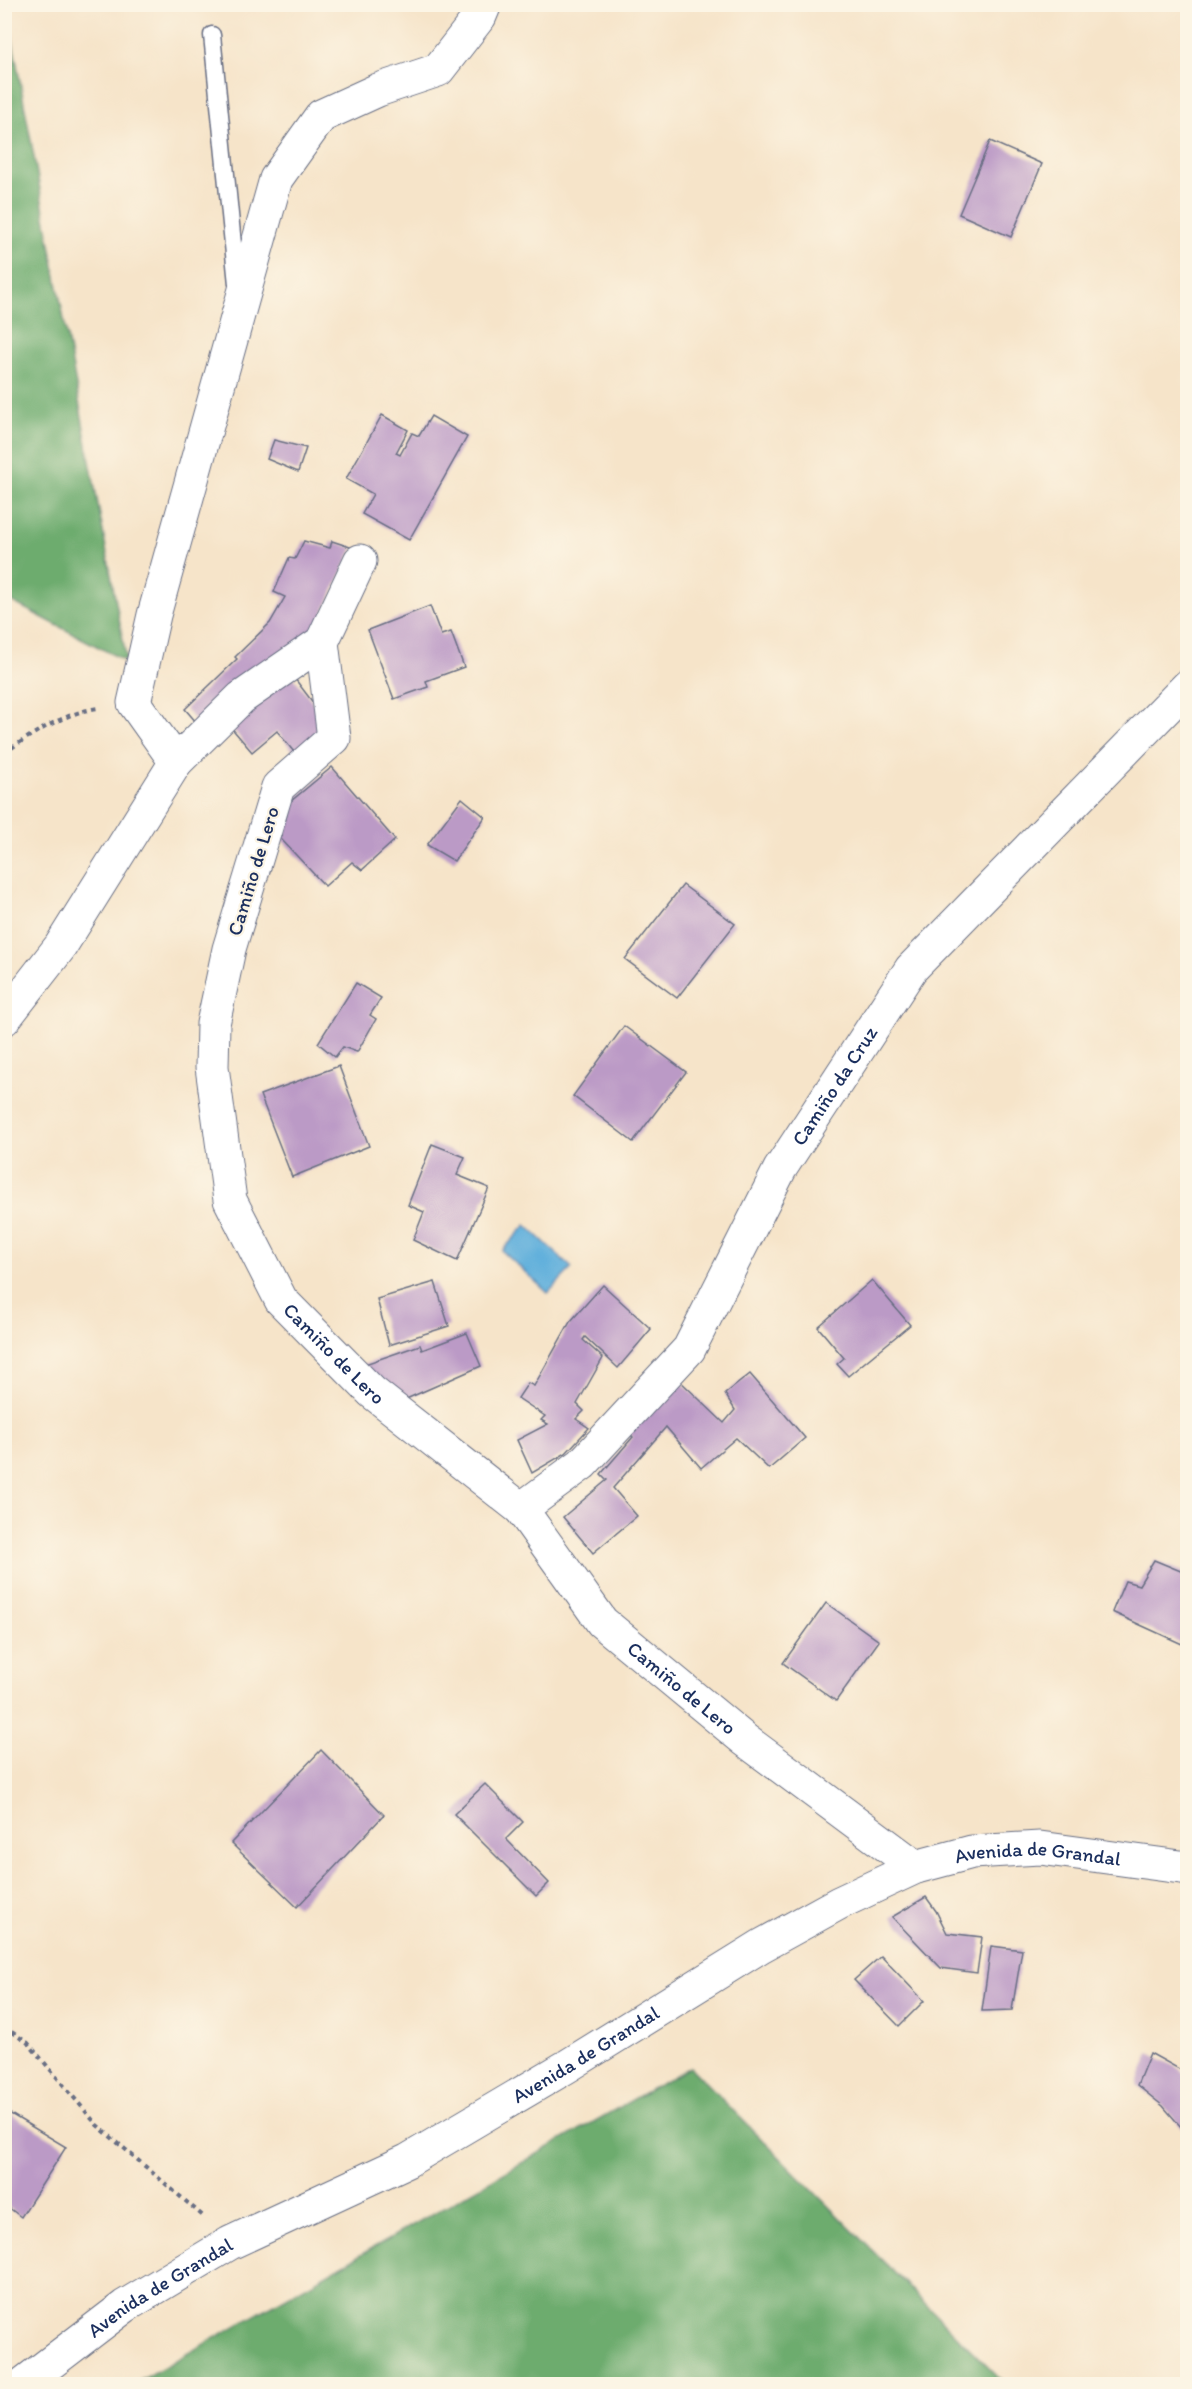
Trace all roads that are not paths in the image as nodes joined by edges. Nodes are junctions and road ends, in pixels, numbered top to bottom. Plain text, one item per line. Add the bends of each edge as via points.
1 (485, 4) edge
2 (212, 34) dead end
3 (240, 308) junction
4 (360, 561) dead end
5 (322, 642) junction
6 (1188, 686) edge
7 (176, 762) junction
8 (4, 1019) edge
9 (521, 1509) junction
10 (916, 1867) junction
11 (1188, 1868) edge
12 (23, 2385) edge

1 - 3 street via 438,70 378,90 321,116 276,179
2 - 3 lane
3 - 7 street via 154,615 134,703
4 - 5 street
5 - 7 street via 241,698
5 - 9 street, Camiño de Lero via 334,738 278,787 229,949 213,1023 212,1067 230,1200 281,1300 372,1392
6 - 9 street, Camiño da Cruz via 910,969 780,1168 688,1349 582,1464
7 - 8 street via 60,947
9 - 10 street, Camiño de Lero via 602,1622 745,1740
10 - 11 street, Avenida de Grandal via 972,1852 1040,1848
10 - 12 street, Avenida de Grandal via 761,1946 407,2162 230,2243 125,2306

